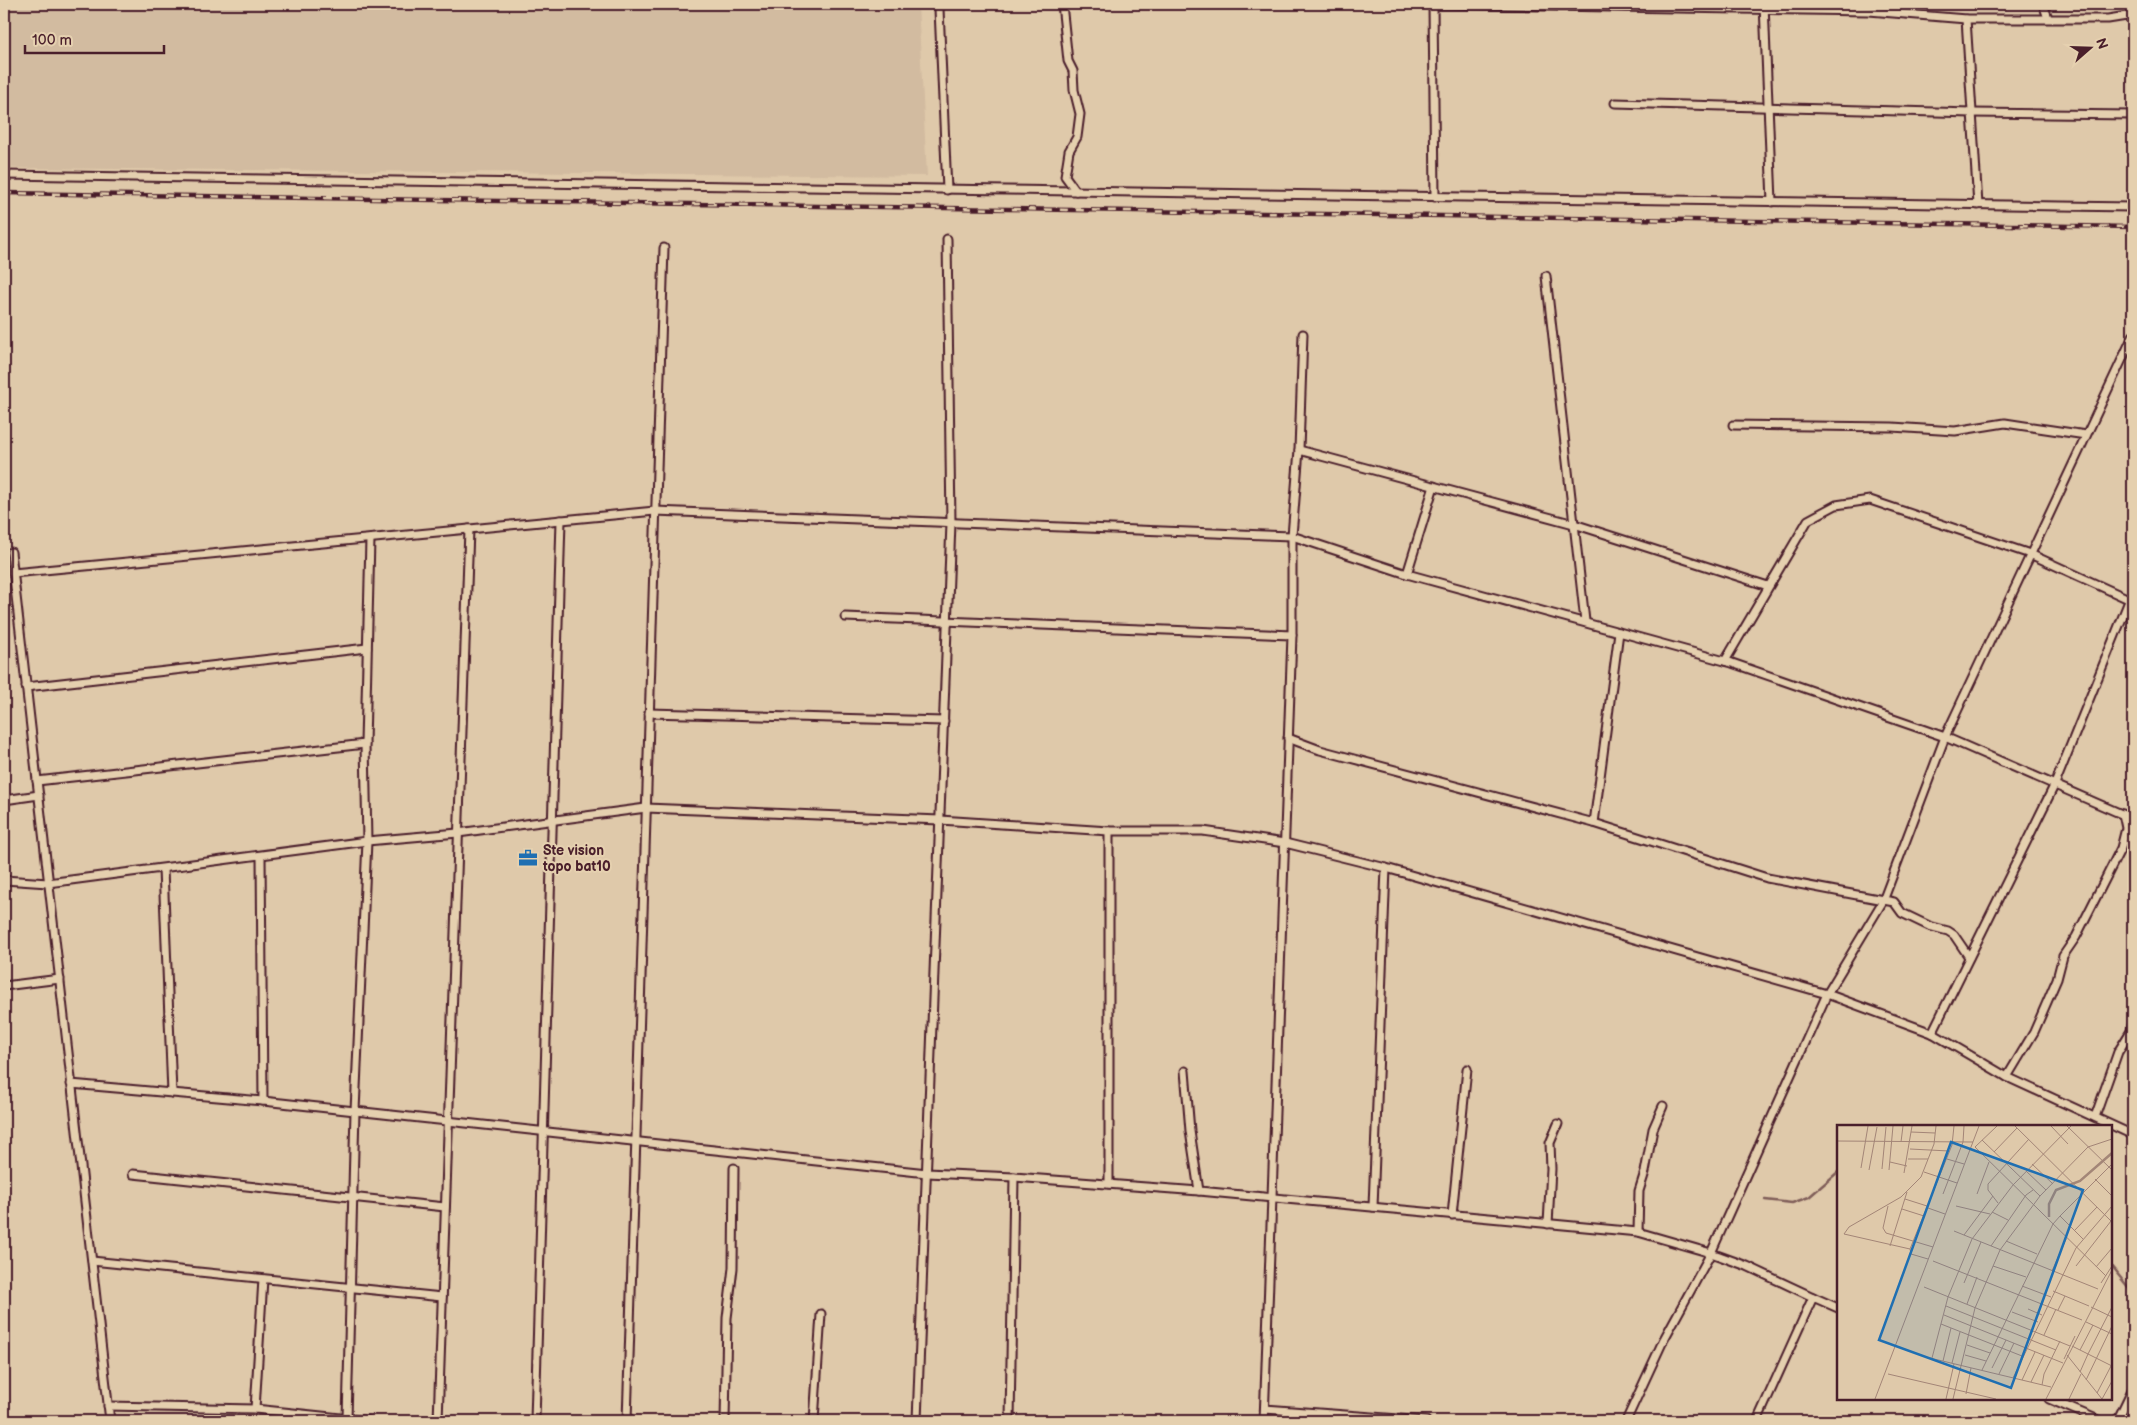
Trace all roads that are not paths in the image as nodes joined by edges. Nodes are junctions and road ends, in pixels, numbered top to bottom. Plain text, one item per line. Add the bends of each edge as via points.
1 (942, 4) edge
2 (1062, 4) edge
3 (1432, 4) edge
4 (1447, 4) edge
5 (2043, 4) edge
6 (1521, 5) edge
7 (1764, 7) edge
8 (2133, 15) edge
9 (2048, 18) junction
10 (1966, 19) junction
11 (1615, 103) dead end
12 (1768, 107) junction
13 (1972, 114) junction
14 (2133, 115) edge
15 (4, 175) edge
16 (947, 190) junction
17 (1076, 191) junction
18 (1436, 197) junction
19 (1772, 202) junction
20 (1978, 205) junction
21 (2133, 208) edge
22 (947, 239) dead end
23 (664, 248) dead end
24 (1546, 276) dead end
25 (1303, 334) dead end
26 (2133, 336) edge
27 (1733, 425) dead end
28 (2086, 435) junction
29 (1298, 450) junction
30 (1434, 486) junction
31 (655, 511) junction
32 (561, 520) junction
33 (951, 523) junction
34 (1574, 524) junction
35 (469, 529) junction
36 (1292, 536) junction
37 (370, 539) junction
38 (11, 552) dead end
39 (2030, 554) junction
40 (13, 573) junction
41 (1407, 574) junction
42 (1768, 586) junction
43 (2133, 591) edge
44 (2131, 601) edge
45 (845, 617) dead end
46 (947, 621) junction
47 (1585, 621) junction
48 (1619, 632) junction
49 (1292, 635) junction
50 (367, 648) junction
51 (1725, 661) junction
52 (26, 687) junction
53 (649, 713) junction
54 (944, 721) junction
55 (1945, 737) junction
56 (1288, 738) junction
57 (365, 744) junction
58 (37, 781) junction
59 (2055, 784) junction
60 (38, 795) junction
61 (4, 800) edge
62 (646, 808) junction
63 (2122, 814) junction
64 (2133, 819) edge
65 (552, 820) junction
66 (940, 820) junction
67 (1594, 823) junction
68 (1109, 831) junction
69 (458, 832) junction
70 (367, 841) junction
71 (1285, 843) junction
72 (261, 856) junction
73 (1386, 868) junction
74 (163, 869) junction
75 (4, 880) edge
76 (48, 883) junction
77 (1883, 901) junction
78 (1969, 957) junction
79 (60, 979) junction
80 (4, 986) edge
81 (1827, 994) junction
82 (2133, 1021) edge
83 (1932, 1033) junction
84 (1467, 1069) dead end
85 (1185, 1071) dead end
86 (2007, 1077) junction
87 (71, 1084) junction
88 (172, 1093) junction
89 (263, 1101) junction
90 (1663, 1106) dead end
91 (355, 1112) junction
92 (2095, 1117) junction
93 (448, 1121) junction
94 (1558, 1124) dead end
95 (2112, 1125) edge
96 (2112, 1125) edge
97 (543, 1131) junction
98 (2133, 1135) edge
99 (636, 1141) junction
100 (734, 1168) dead end
101 (133, 1174) dead end
102 (926, 1174) junction
103 (1014, 1178) junction
104 (1109, 1184) junction
105 (1199, 1191) junction
106 (353, 1197) junction
107 (1272, 1198) junction
108 (445, 1207) junction
109 (1373, 1207) junction
110 (1452, 1215) junction
111 (1548, 1224) junction
112 (1638, 1232) junction
113 (1711, 1252) junction
114 (92, 1261) junction
115 (263, 1279) junction
116 (350, 1288) junction
117 (442, 1297) junction
118 (1814, 1297) junction
119 (1837, 1308) edge
120 (821, 1314) dead end
121 (2133, 1388) edge
122 (2051, 1400) edge
123 (108, 1406) junction
124 (256, 1409) junction
125 (1265, 1409) junction
126 (347, 1419) junction
127 (110, 1421) edge
128 (369, 1421) edge
129 (438, 1421) edge
130 (535, 1421) edge
131 (627, 1421) edge
132 (725, 1421) edge
133 (814, 1421) edge
134 (917, 1421) edge
135 (1010, 1421) edge
136 (1264, 1421) edge
137 (1426, 1421) edge
138 (1626, 1421) edge
139 (1757, 1421) edge
140 (2101, 1421) edge
141 (2117, 1421) edge

1 - 16 street via 939,9
2 - 17 street via 1068,61 1073,71 1080,114 1065,176
3 - 4 street
3 - 18 street
4 - 6 street
5 - 9 street
6 - 7 street
7 - 10 street
7 - 12 street
8 - 9 street
9 - 10 street
10 - 13 street
11 - 12 street
12 - 13 street
12 - 19 street
13 - 14 street
13 - 20 street
15 - 16 street
16 - 17 street
17 - 18 street
18 - 19 street
19 - 20 street
20 - 21 street
22 - 33 street
23 - 31 street
24 - 34 street
25 - 29 street
26 - 28 street
27 - 28 street via 1955,431 2006,423
28 - 39 street
29 - 30 street
29 - 36 street
30 - 34 street
30 - 41 street
31 - 32 street
31 - 33 street
31 - 53 street
32 - 35 street
32 - 65 street
33 - 36 street
33 - 46 street
34 - 42 street
34 - 47 street
35 - 37 street
35 - 69 street
36 - 41 street
36 - 49 street
37 - 40 street
37 - 50 street
38 - 40 street
39 - 42 street via 1870,500 1836,505 1808,520
39 - 44 street
39 - 55 street
40 - 52 street
41 - 47 street
42 - 51 street
43 - 44 street
44 - 59 street
45 - 46 street
46 - 49 street
46 - 54 street
47 - 48 street
48 - 51 street
48 - 67 street
49 - 56 street
50 - 52 street
50 - 57 street
51 - 55 street
52 - 58 street
53 - 54 street
53 - 62 street
54 - 66 street
55 - 59 street
55 - 77 street
56 - 67 street via 1320,750
56 - 71 street
57 - 58 street
57 - 70 street
58 - 60 street
59 - 63 street
59 - 78 street
60 - 61 street
60 - 76 street
62 - 65 street
62 - 66 street
62 - 99 street
63 - 64 street
63 - 86 street via 2126,828 2121,848 2063,956 2057,979 2034,1032
65 - 69 street
65 - 97 street
66 - 68 street
66 - 102 street
67 - 77 street via 1767,878
68 - 71 street via 1202,831
68 - 104 street
69 - 70 street
69 - 93 street
70 - 72 street
70 - 91 street
71 - 73 street
71 - 107 street
72 - 74 street
72 - 89 street
73 - 81 street
73 - 109 street
74 - 76 street
74 - 88 street
75 - 76 street
76 - 79 street
77 - 78 street via 1894,902 1902,913 1948,931
77 - 81 street
78 - 83 street
79 - 80 street
79 - 87 street
81 - 83 street
81 - 113 street
82 - 92 street via 2131,1031 2118,1052
83 - 86 street
84 - 110 street
85 - 105 street
86 - 92 street
87 - 88 street
87 - 114 street
88 - 89 street
89 - 91 street
90 - 112 street via 1653,1128 1638,1191
91 - 93 street
91 - 106 street
92 - 95 street
93 - 97 street
93 - 108 street
94 - 111 street via 1550,1143
96 - 98 street
97 - 99 street
97 - 130 street
99 - 102 street
99 - 131 street
100 - 132 street via 733,1268
101 - 106 street
102 - 103 street
102 - 134 street
103 - 104 street
103 - 135 street
104 - 105 street
105 - 107 street
106 - 108 street
106 - 116 street
107 - 109 street
107 - 125 street
108 - 117 street
109 - 110 street
110 - 111 street
111 - 112 street
112 - 113 street
113 - 118 street
113 - 138 street
114 - 115 street
114 - 123 street
115 - 116 street
115 - 124 street
116 - 117 street
116 - 126 street
117 - 129 street
118 - 119 street
118 - 139 street
120 - 133 street
121 - 141 street
122 - 140 street
123 - 124 street
123 - 127 street
124 - 126 street
125 - 136 street
125 - 137 street
126 - 128 street

